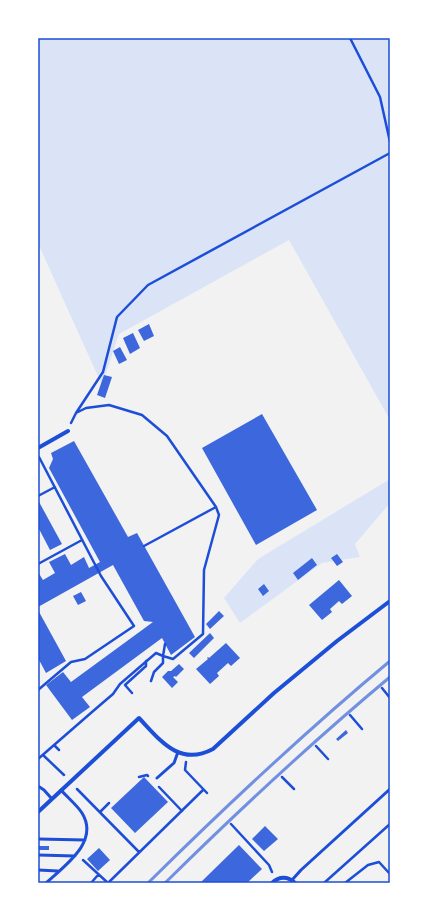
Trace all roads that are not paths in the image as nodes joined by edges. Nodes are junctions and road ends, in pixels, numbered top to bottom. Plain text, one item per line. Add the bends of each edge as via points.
1 (68, 431) road end
2 (38, 448) edge
3 (390, 601) edge
4 (178, 752) junction
5 (157, 778) dead end
6 (38, 786) edge
7 (390, 789) edge
8 (61, 790) junction
9 (52, 799) junction
10 (38, 812) edge
11 (38, 839) edge
12 (85, 840) junction
13 (38, 855) edge
14 (76, 855) junction
15 (38, 870) edge
16 (59, 871) junction
17 (274, 881) edge
18 (293, 881) edge
19 (46, 883) edge

1 - 2 street
3 - 4 street via 274,693 213,749 200,754
4 - 5 lane via 174,762
4 - 8 street via 166,746 139,718
6 - 9 lane
7 - 18 lane via 301,870
8 - 9 street
8 - 12 lane via 82,813
9 - 10 street
11 - 12 lane
12 - 14 lane
13 - 14 lane
14 - 16 lane
15 - 16 lane
16 - 19 lane
17 - 18 street via 287,878

